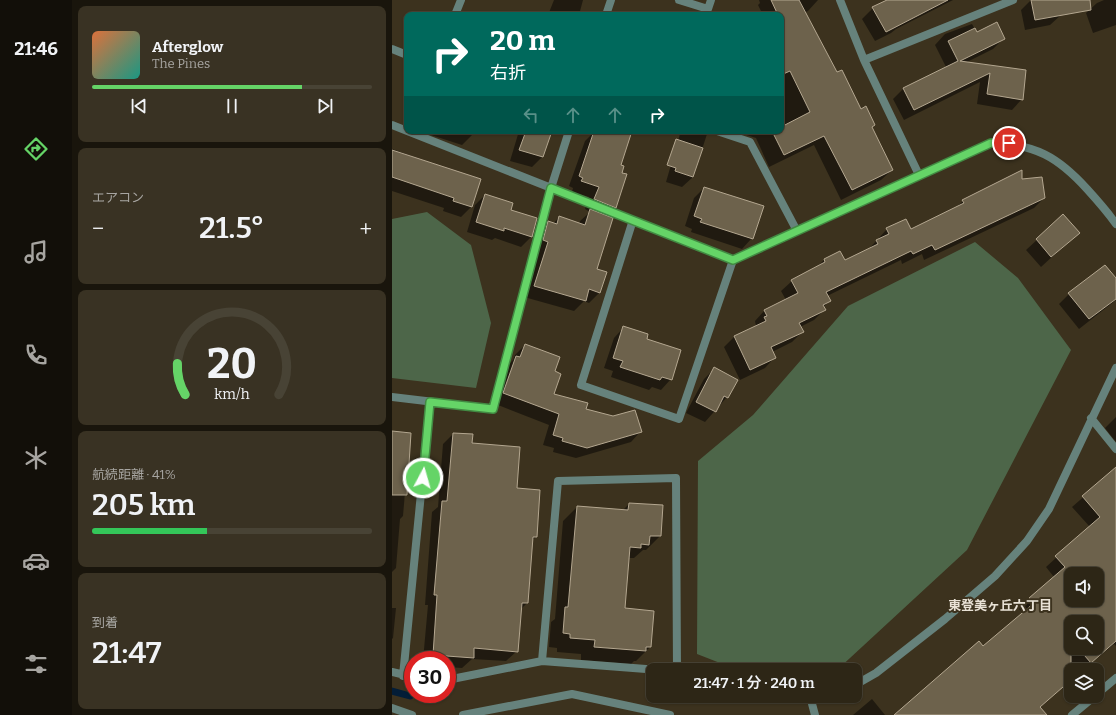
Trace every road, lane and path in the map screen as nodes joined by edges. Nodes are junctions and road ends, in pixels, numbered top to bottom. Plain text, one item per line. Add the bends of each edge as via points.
1 (461, 0) edge
2 (611, 0) edge
3 (679, 0) edge
4 (711, 0) edge
5 (840, 0) edge
6 (1013, 0) edge
7 (457, 12) edge
8 (607, 12) edge
9 (392, 49) edge
10 (404, 54) edge
11 (864, 60) junction
12 (392, 125) edge
13 (404, 130) edge
14 (415, 134) edge
15 (568, 134) edge
16 (726, 134) edge
17 (919, 176) junction
18 (551, 188) junction
19 (1116, 208) edge
20 (1106, 210) junction
21 (633, 220) junction
22 (1116, 224) edge
23 (797, 231) junction
24 (733, 260) junction
25 (1116, 368) edge
26 (392, 398) edge
27 (430, 402) junction
28 (1091, 418) junction
29 (1116, 449) edge
30 (542, 661) junction
31 (677, 663) edge
32 (646, 669) edge
33 (392, 672) edge
34 (403, 676) joint
35 (456, 678) edge
36 (1116, 678) edge
37 (862, 681) edge
38 (1104, 688) edge
39 (812, 703) edge
40 (1086, 703) edge
41 (392, 708) edge
42 (412, 715) edge
43 (463, 715) edge
44 (670, 715) edge
45 (815, 715) edge
46 (1072, 715) edge

1 - 7 street
2 - 8 street
3 - 4 street via 708,9
5 - 11 street
6 - 11 street
9 - 10 street
11 - 17 street
12 - 13 street
14 - 18 street
15 - 18 street
16 - 23 street via 750,142
17 - 20 street via 991,143 1009,143 1043,153 1058,162 1073,174
17 - 23 street
18 - 21 street
18 - 27 street via 493,409
19 - 20 street
20 - 22 street
21 - 24 street
21 - 24 street via 581,385 679,419
23 - 24 street
25 - 28 street
26 - 27 street
27 - 34 street
28 - 29 street
28 - 37 street via 1049,509 1027,541 995,576 946,619
30 - 31 street via 558,481 676,478
30 - 32 street
30 - 35 street
33 - 34 street
36 - 38 street
39 - 45 street
40 - 46 street
41 - 42 street
43 - 44 street via 572,694

